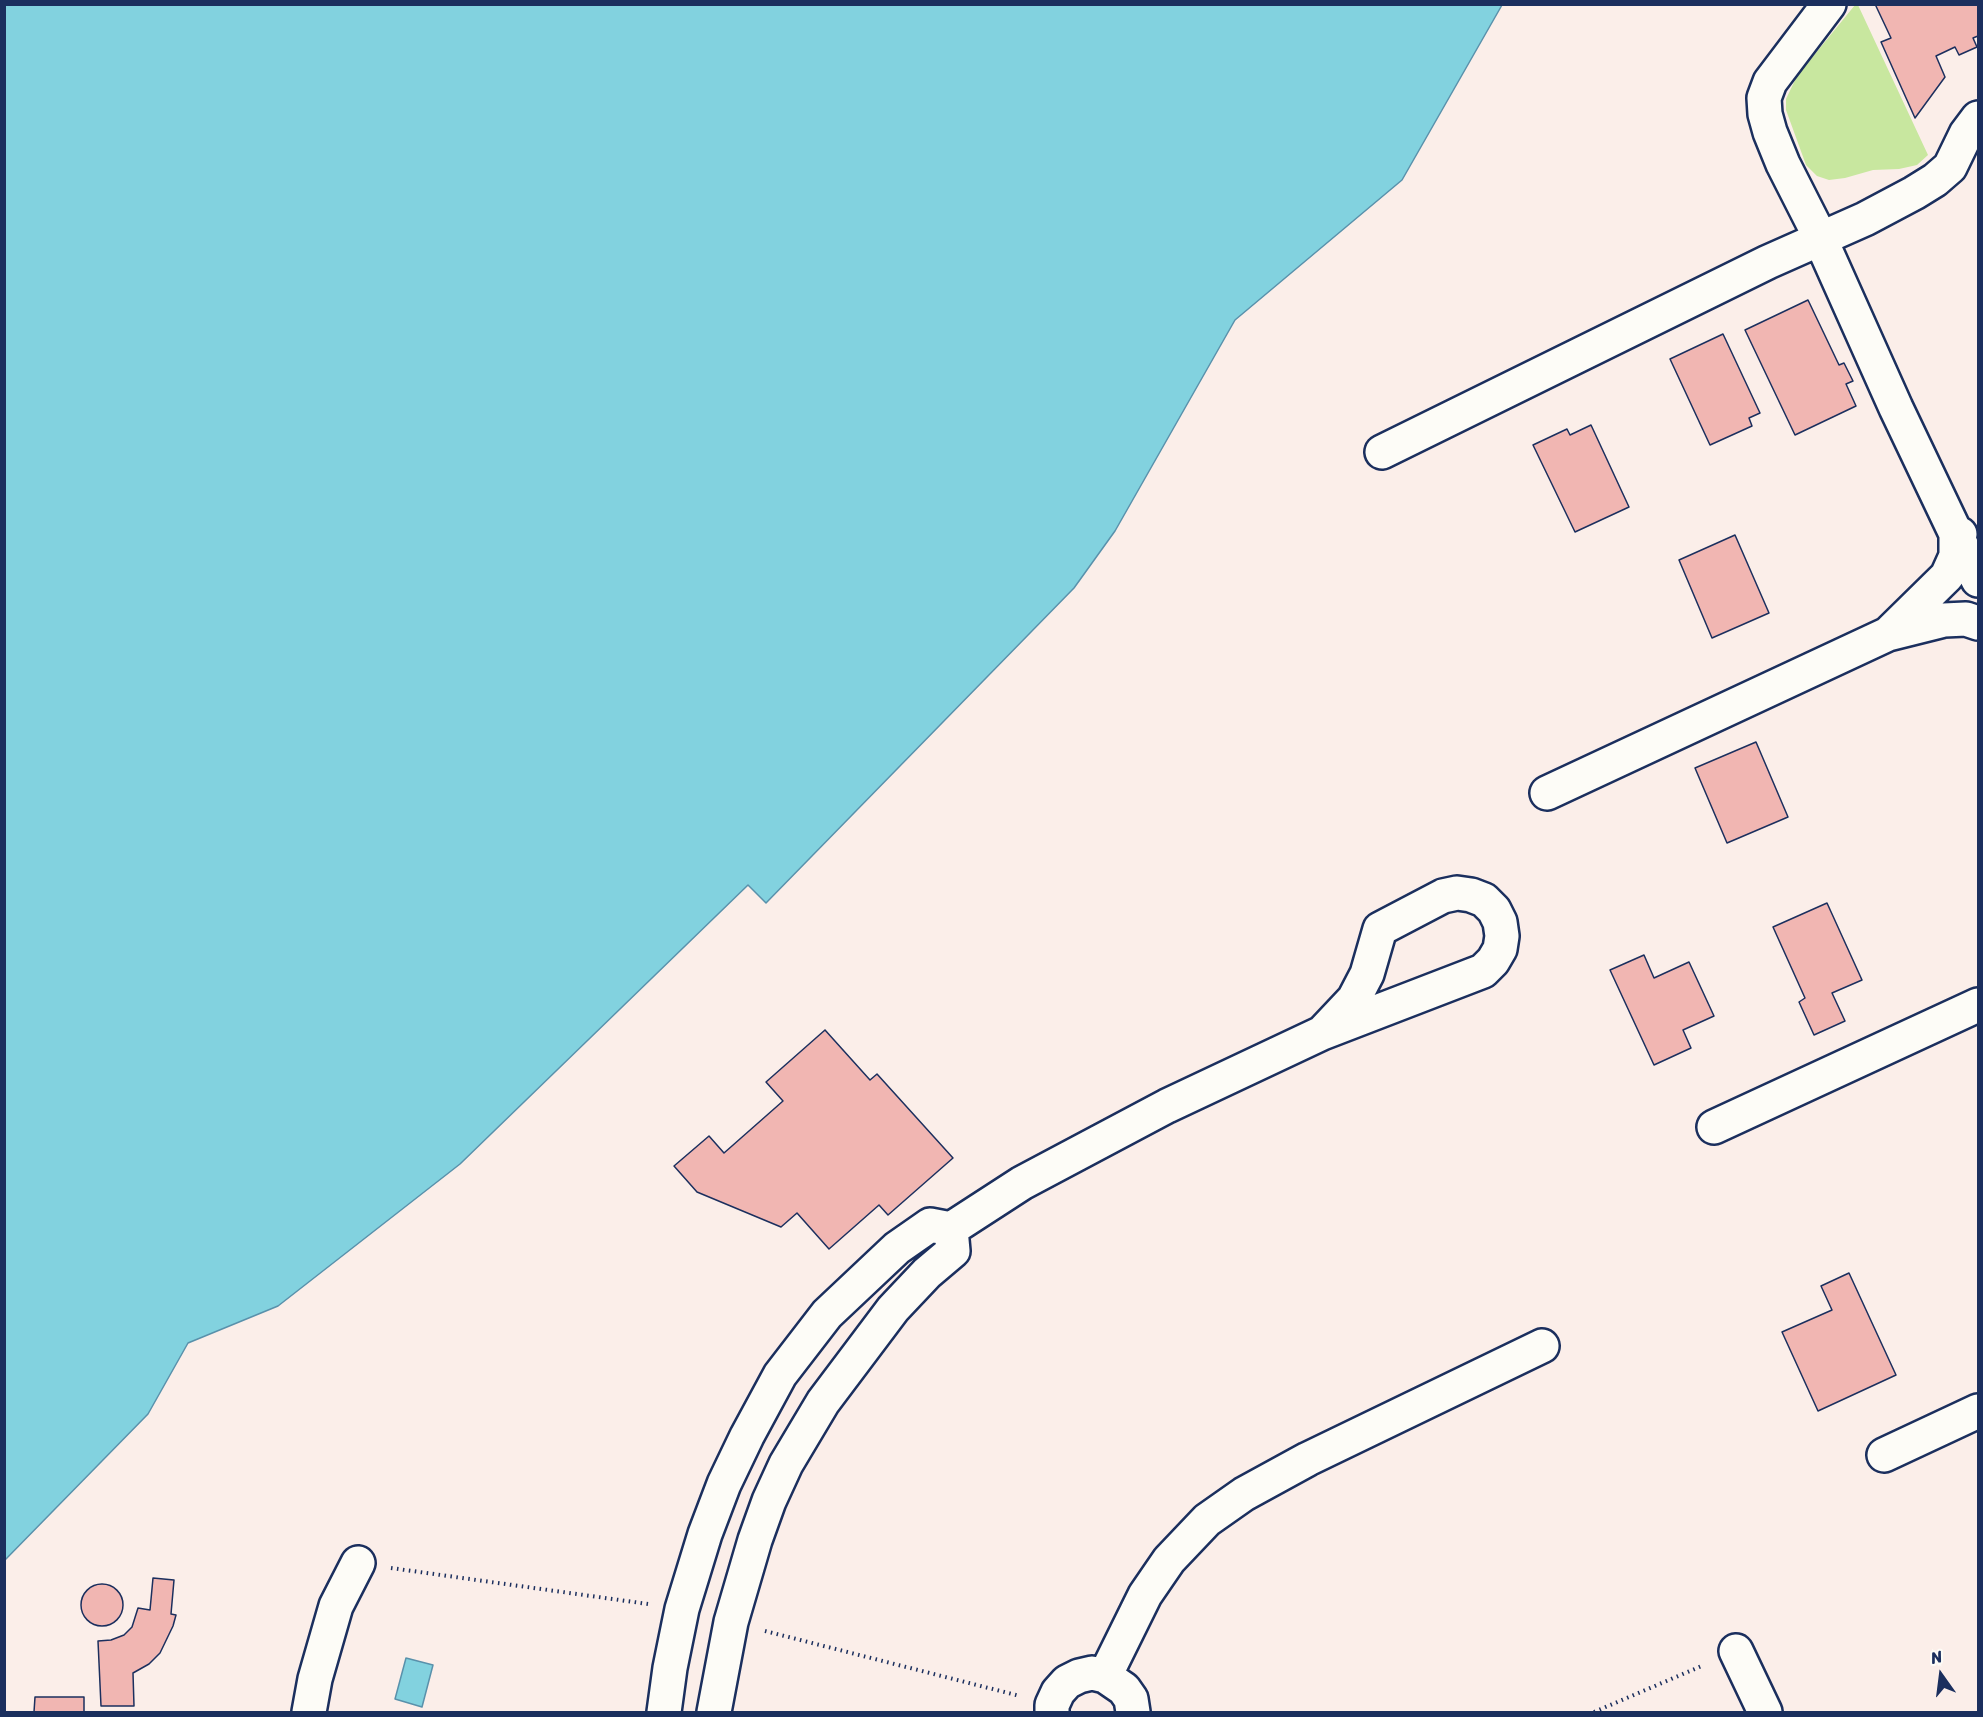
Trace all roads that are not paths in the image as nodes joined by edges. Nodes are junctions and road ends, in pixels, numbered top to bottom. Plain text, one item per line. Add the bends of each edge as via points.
1 (1829, 4) edge
2 (1978, 118) edge
3 (1820, 238) junction
4 (1382, 452) dead end
5 (1967, 537) edge
6 (1978, 580) edge
7 (1978, 623) edge
8 (1888, 634) junction
9 (1547, 793) dead end
10 (1978, 1005) edge
11 (1322, 1033) junction
12 (1714, 1127) dead end
13 (951, 1229) junction
14 (1542, 1346) dead end
15 (1978, 1411) edge
16 (1884, 1455) dead end
17 (358, 1563) road end
18 (1736, 1651) road end
19 (1105, 1676) junction
20 (1052, 1709) edge
21 (309, 1713) edge
22 (664, 1713) edge
23 (714, 1713) edge
24 (1133, 1713) edge
25 (1765, 1713) edge

1 - 3 street via 1770,82 1764,98 1770,132
2 - 3 street via 1950,167 1935,180 1914,194
3 - 4 street
3 - 5 street via 1896,408
5 - 6 street
5 - 8 street via 1947,576
7 - 8 street via 1944,620
8 - 9 street
10 - 12 street
11 - 11 street via 1484,971 1500,949 1500,922 1494,910 1484,900 1457,893 1443,896 1380,929 1367,974 1354,999
11 - 13 street via 1167,1106 1022,1183
13 - 22 street via 930,1224 897,1248 827,1314 780,1375 724,1484 690,1579
13 - 23 street via 953,1251 893,1309 843,1374 804,1431 769,1501 731,1622
14 - 19 street via 1308,1459 1244,1494 1207,1520 1168,1560 1145,1595
15 - 16 street
17 - 21 street via 336,1606
18 - 25 street
19 - 20 street via 1092,1673 1067,1682 1058,1692
19 - 24 street via 1125,1689

